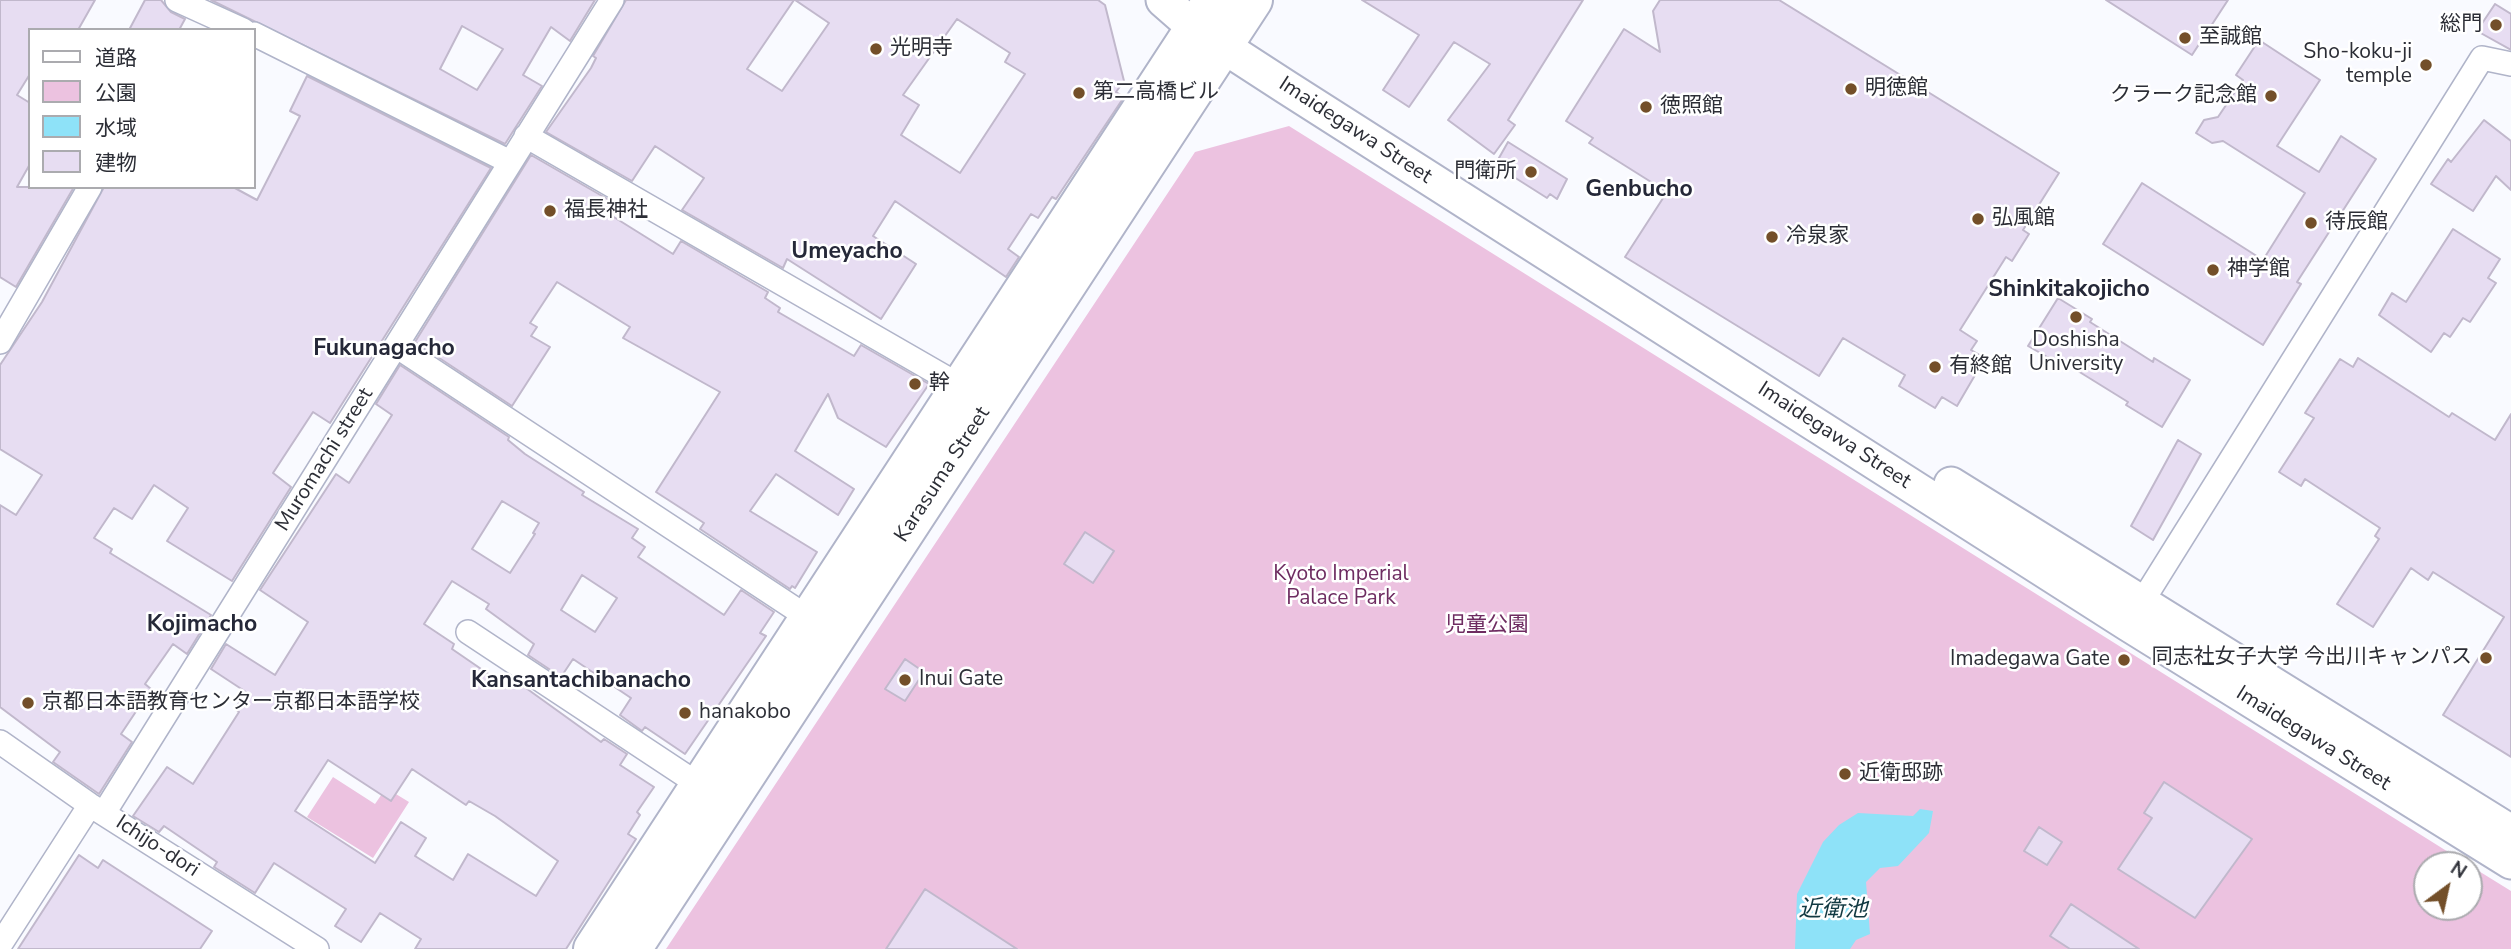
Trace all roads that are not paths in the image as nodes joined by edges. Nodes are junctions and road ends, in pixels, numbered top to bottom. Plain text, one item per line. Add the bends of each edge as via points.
1 (177, 0) edge
2 (612, 0) edge
3 (1163, 0) edge
4 (1216, 16) edge
5 (239, 28) edge
6 (256, 35) edge
7 (2511, 64) edge
8 (526, 136) junction
9 (510, 162) junction
10 (89, 189) edge
11 (0, 342) edge
12 (396, 346) junction
13 (962, 387) junction
14 (2135, 614) junction
15 (824, 628) junction
16 (468, 632) dead end
17 (0, 742) edge
18 (701, 786) junction
19 (97, 809) junction
20 (2511, 832) edge
21 (2511, 862) edge
22 (0, 945) edge
23 (317, 949) edge
24 (593, 949) edge
25 (632, 949) edge

1 - 5 street
2 - 8 street, Muromachi street
3 - 4 main road, Imaidegawa Street
4 - 13 highway, Karasuma Street
4 - 14 main road, Imaidegawa Street
4 - 15 highway, Karasuma Street
6 - 9 street
7 - 14 street via 2482,58
8 - 9 street, Muromachi street
8 - 13 street
9 - 12 street, Muromachi street
10 - 11 street
12 - 15 street
12 - 19 street, Muromachi street
13 - 15 highway, Karasuma Street
14 - 20 main road, Imaidegawa Street
14 - 21 main road, Imaidegawa Street
15 - 18 highway, Karasuma Street
15 - 25 highway, Karasuma Street
16 - 18 street
17 - 19 street, Ichijo-dori
18 - 24 highway, Karasuma Street
19 - 22 street, Muromachi street
19 - 23 street, Ichijo-dori

